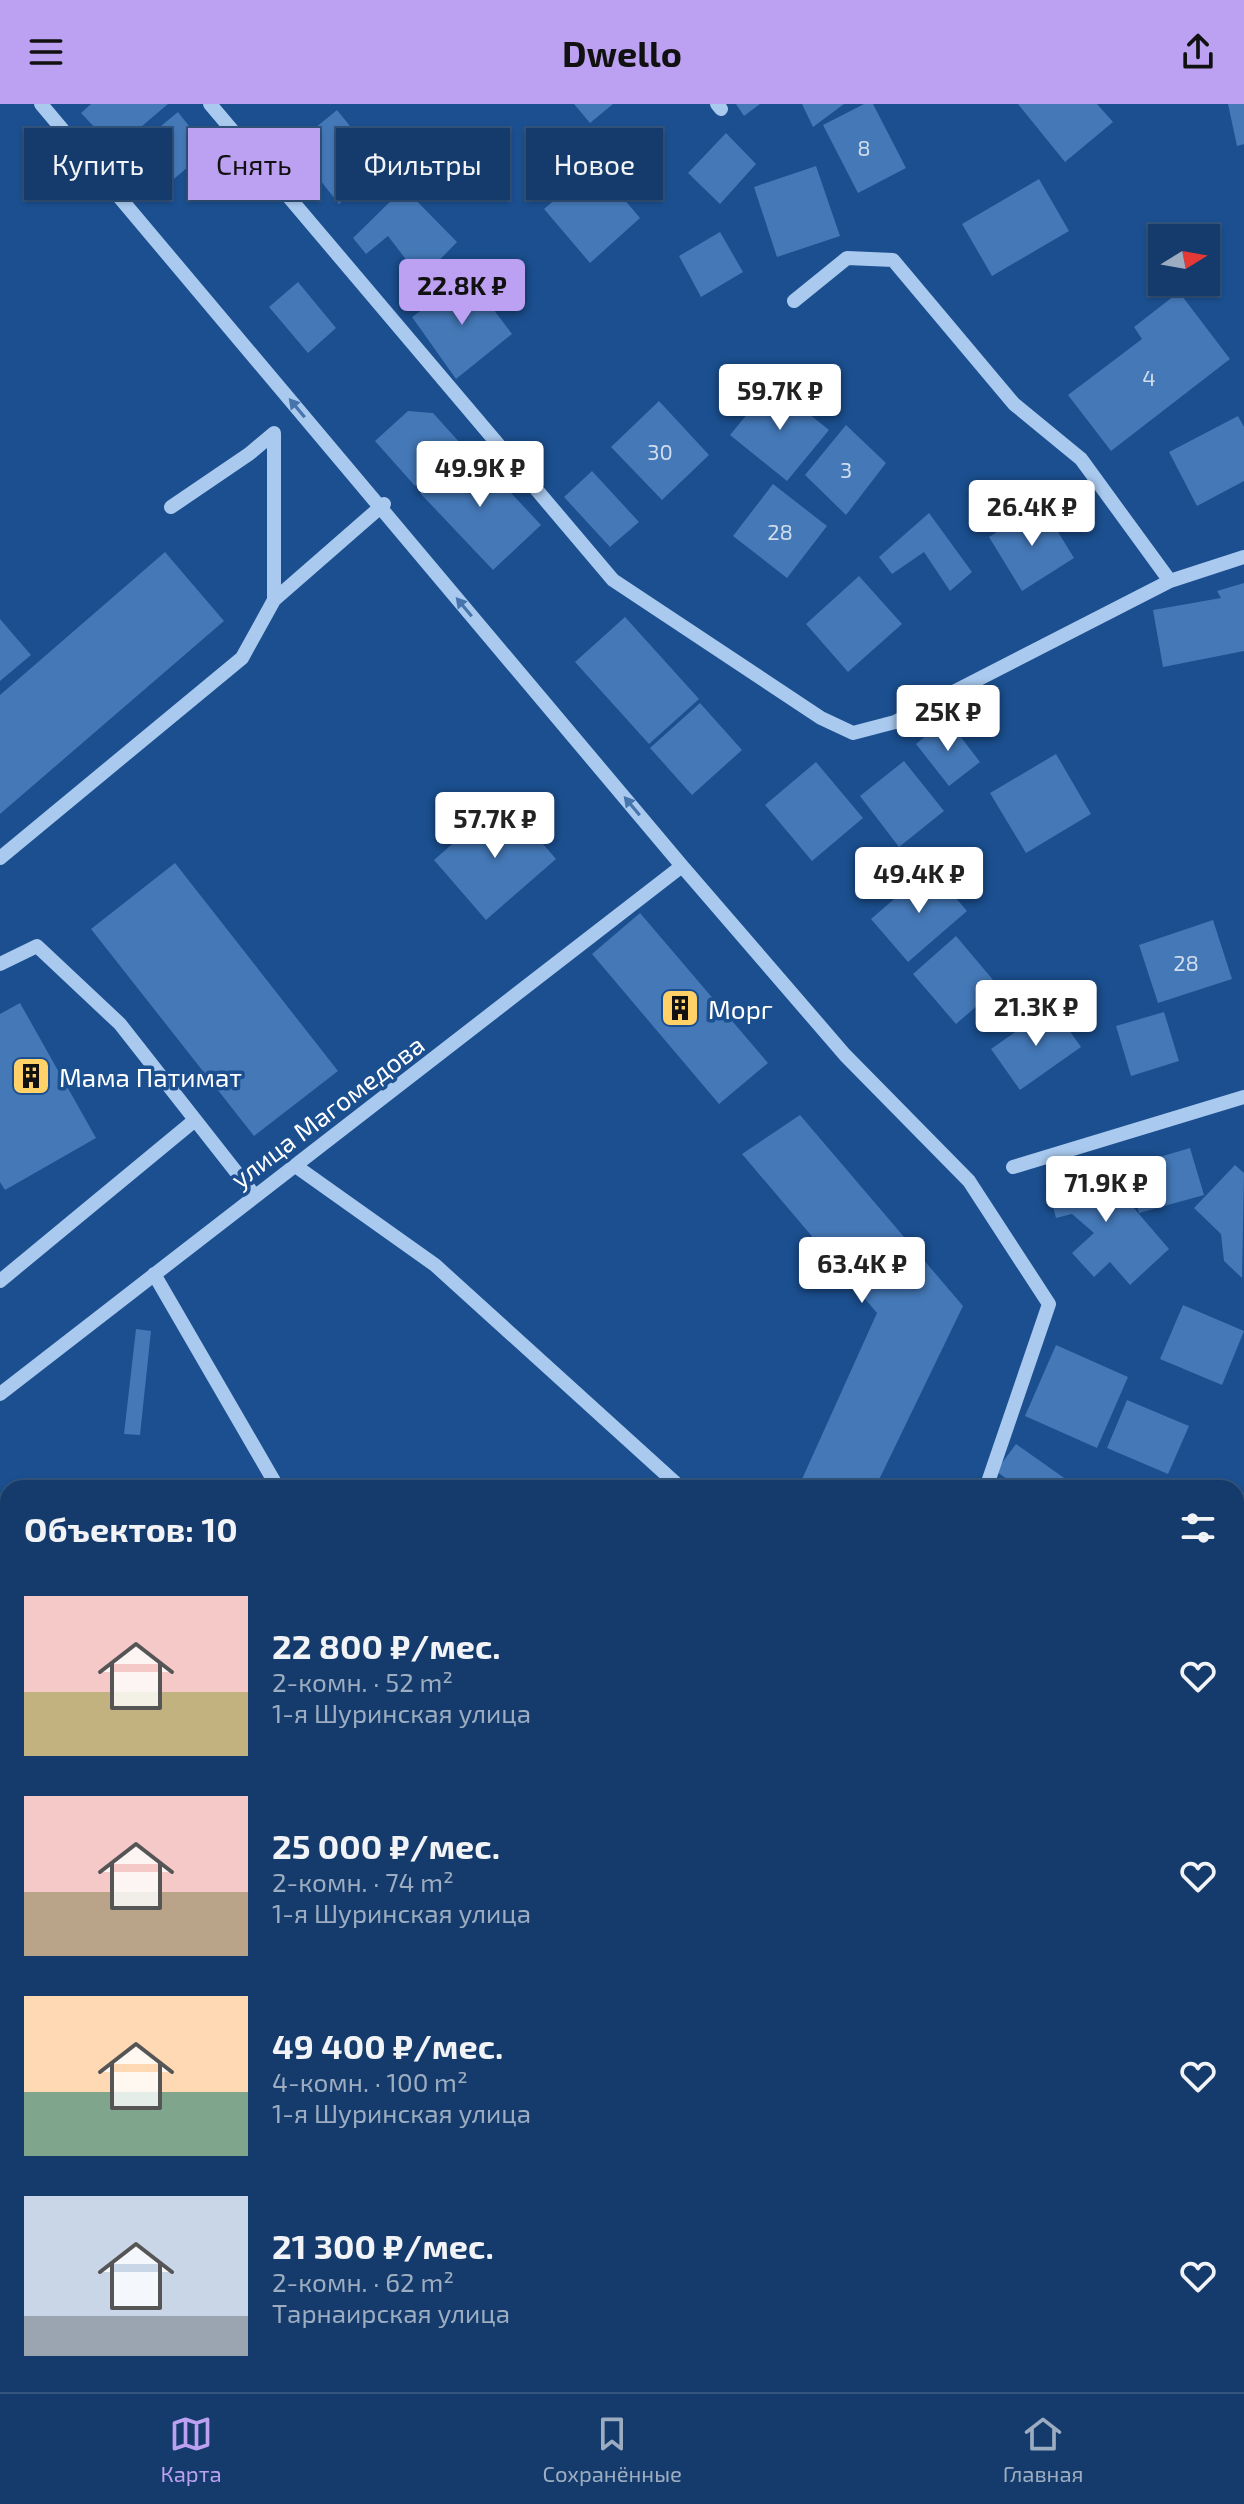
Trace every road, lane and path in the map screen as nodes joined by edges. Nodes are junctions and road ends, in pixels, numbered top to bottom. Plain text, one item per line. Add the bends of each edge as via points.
1 (41, 104) edge
2 (210, 104) edge
3 (794, 301) dead end
4 (382, 505) junction
5 (171, 507) dead end
6 (1244, 557) edge
7 (1170, 581) junction
8 (274, 600) junction
9 (0, 858) edge
10 (682, 866) junction
11 (0, 964) edge
12 (1244, 1097) edge
13 (195, 1120) junction
14 (297, 1167) junction
15 (1013, 1167) dead end
16 (255, 1196) junction
17 (154, 1274) junction
18 (0, 1281) edge
19 (0, 1394) edge
20 (273, 1480) edge
21 (672, 1480) edge
22 (989, 1480) edge

4 -> 1 street
2 - 7 street via 613,580 842,728 853,733 895,722
3 - 7 street via 847,258 893,260 1014,404 1081,459
4 - 8 street
10 -> 4 street
5 - 8 street via 274,433
6 - 7 street
8 - 9 street via 242,658
10 - 14 street, улица Магомедова
10 - 22 street via 845,1055 969,1181 1049,1304
11 - 13 street via 37,946 120,1024
12 - 15 street
13 - 16 street
13 - 18 street
14 - 16 street, улица Магомедова
14 - 21 street via 435,1265
16 - 17 street, улица Магомедова
17 - 19 street, улица Магомедова
17 - 20 street

